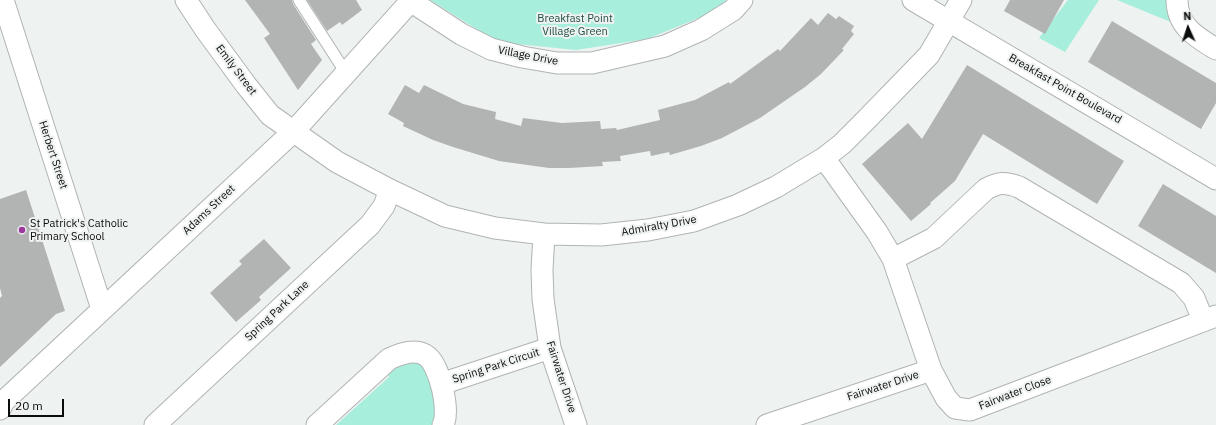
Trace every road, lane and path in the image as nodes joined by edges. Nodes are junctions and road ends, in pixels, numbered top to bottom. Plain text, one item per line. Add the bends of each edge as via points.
1 (4, 0) edge
2 (186, 0) edge
3 (299, 0) edge
4 (742, 0) edge
5 (913, 0) edge
6 (961, 0) edge
7 (1177, 0) edge
8 (409, 1) edge
9 (949, 21) junction
10 (1216, 49) edge
11 (346, 73) junction
12 (294, 132) junction
13 (824, 158) junction
14 (1216, 178) edge
15 (390, 190) junction
16 (544, 234) junction
17 (893, 259) junction
18 (102, 309) junction
19 (1210, 318) edge
20 (550, 348) junction
21 (931, 370) junction
22 (442, 384) junction
23 (0, 409) edge
24 (155, 425) edge
25 (318, 425) edge
26 (443, 425) edge
27 (576, 425) edge
28 (767, 425) edge

1 - 18 street, Herbert Street
2 - 12 street, Emily Street via 270,115
3 - 11 lane
4 - 8 street, Village Drive via 733,10 701,30 665,46 592,63 557,63 491,49 461,34
5 - 9 street, Breakfast Point Boulevard
6 - 9 street, Admiralty Drive
7 - 10 street via 1177,9 1185,27
8 - 11 street, Adams Street
9 - 13 street, Admiralty Drive via 929,55 842,144
9 - 14 street, Breakfast Point Boulevard
11 - 12 street, Adams Street
12 - 15 street, Admiralty Drive via 337,162
12 - 18 street, Adams Street
13 - 16 street, Admiralty Drive via 738,205 694,221 648,230 601,235
13 - 17 street, Fairwater Close via 877,232
15 - 16 street, Admiralty Drive via 446,216 495,228
15 - 24 street, Spring Park Lane via 384,206 370,225
16 - 20 street, Fairwater Drive via 543,299
17 - 19 street, Fairwater Close via 934,238 986,189 1008,183 1019,187 1181,283
17 - 21 street, Fairwater Close
18 - 23 street, Adams Street via 4,401
19 - 21 street, Fairwater Close via 970,410 955,408 946,398
20 - 22 street, Spring Park Circuit
20 - 27 street, Fairwater Drive
21 - 28 street, Fairwater Drive
22 - 25 street, Spring Park Circuit via 428,357 418,353 399,354 389,359
22 - 26 street, Spring Park Circuit via 445,414

